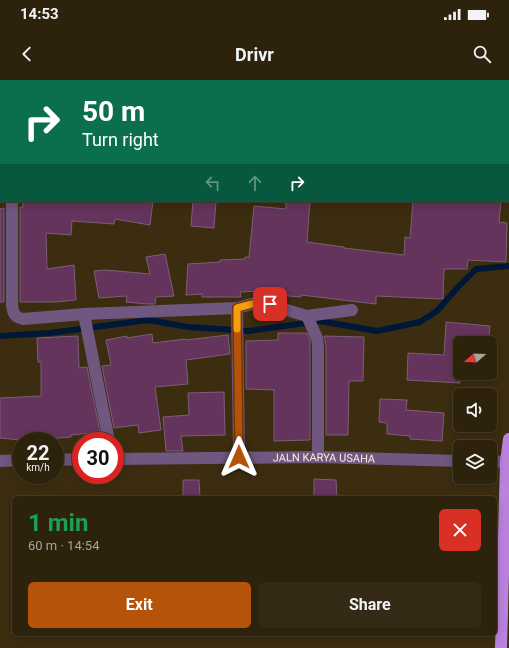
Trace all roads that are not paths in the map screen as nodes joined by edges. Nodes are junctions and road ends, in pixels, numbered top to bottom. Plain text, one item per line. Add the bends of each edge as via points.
1 (12, 202) edge
2 (6, 263) edge
3 (352, 310) dead end
4 (236, 313) junction
5 (85, 319) junction
6 (310, 321) junction
7 (107, 432) edge
8 (509, 439) edge
9 (239, 457) junction
10 (318, 457) junction
11 (124, 459) edge
12 (12, 460) edge
13 (0, 461) edge
14 (453, 461) edge
15 (497, 461) edge
16 (506, 462) junction
17 (500, 648) edge

1 - 2 street
2 - 5 street via 13,312 18,318
3 - 6 street
4 - 5 street
4 - 6 street via 255,303 263,303
4 - 9 street
5 - 7 street
6 - 10 street via 318,346
8 - 16 highway
9 - 10 street, JALN KARYA USAHA
9 - 11 street, JALN KARYA USAHA
10 - 14 street, JALN KARYA USAHA
12 - 13 street
15 - 16 street
16 - 17 highway

